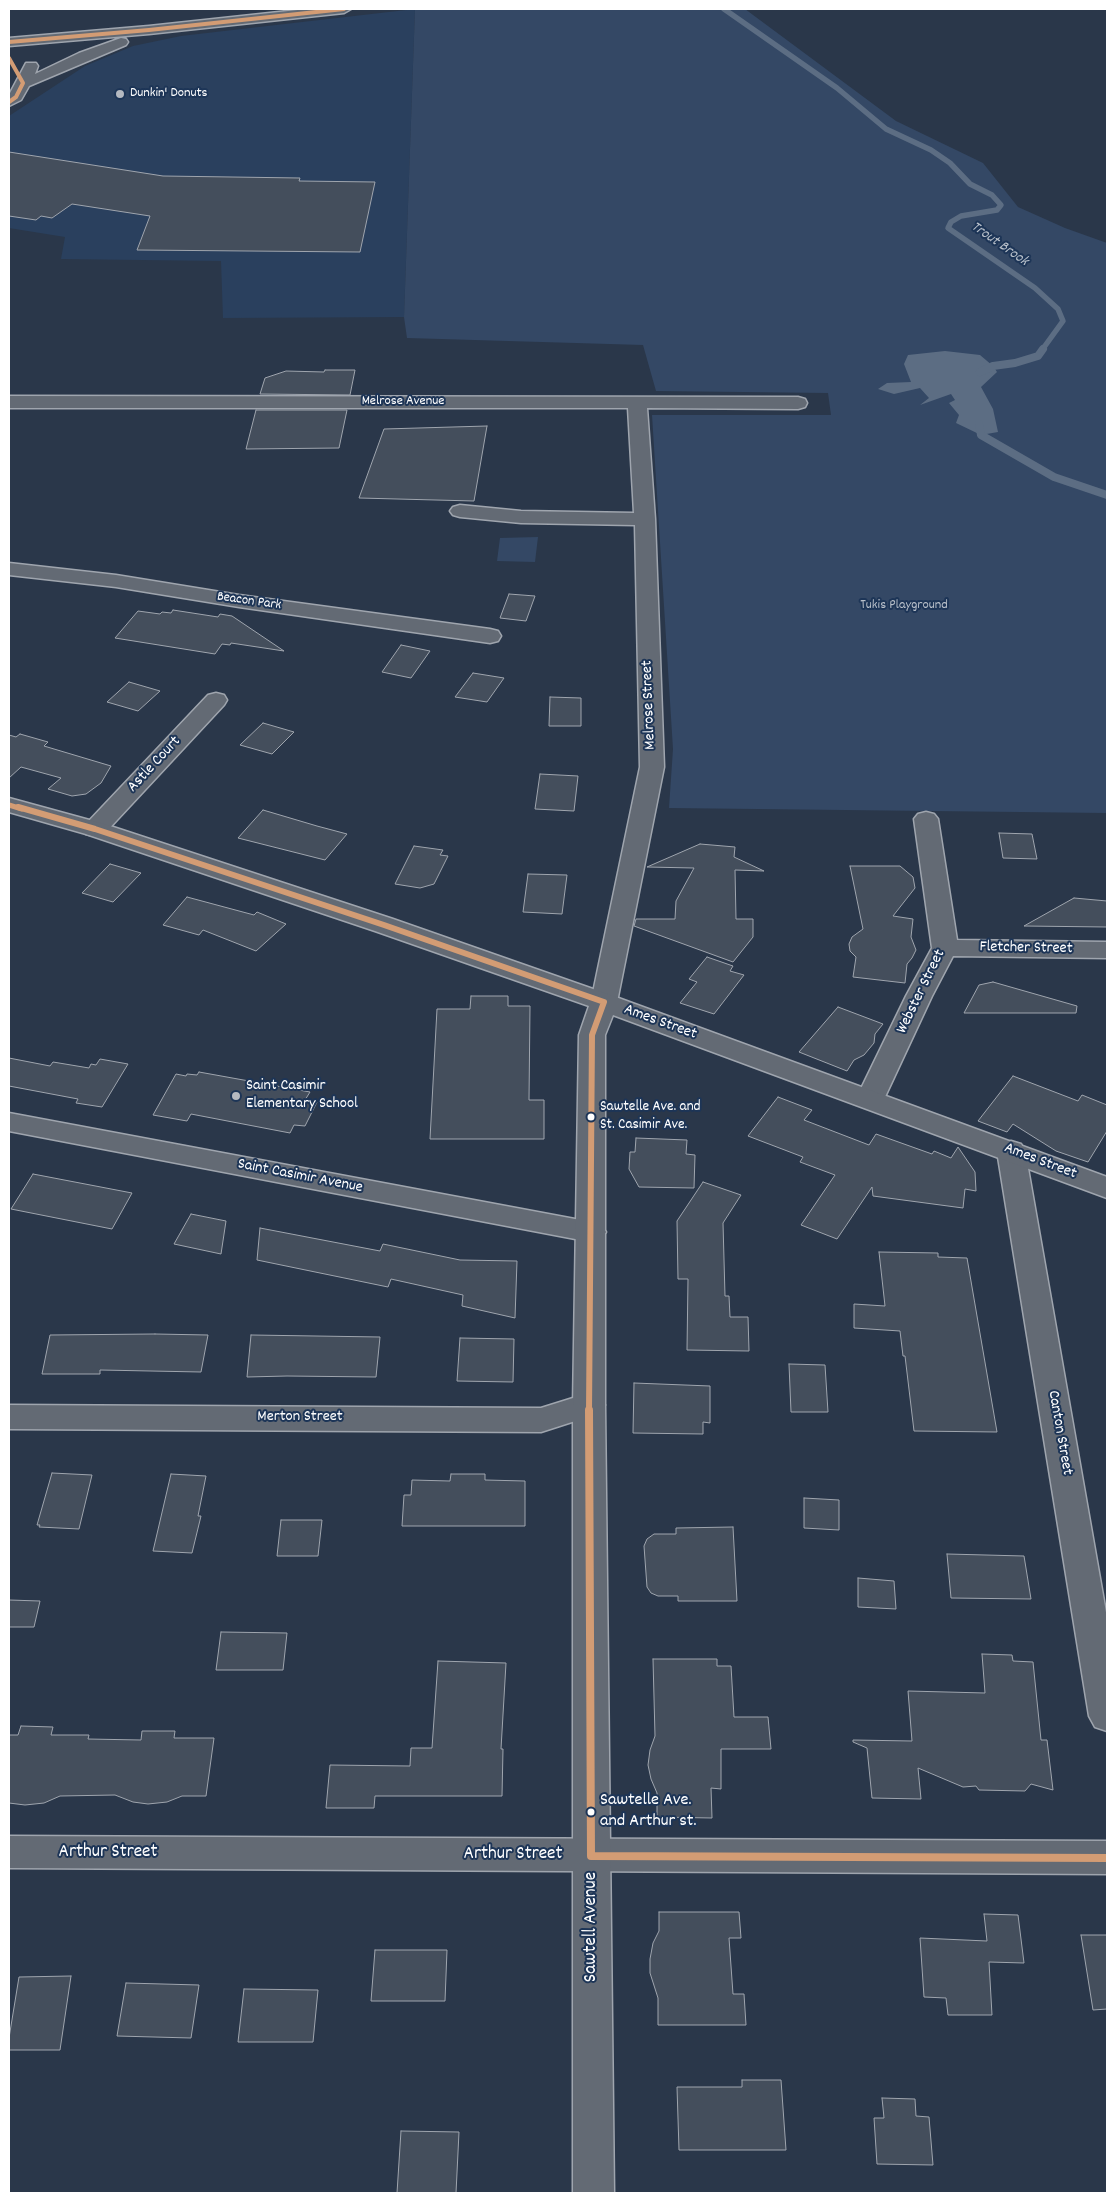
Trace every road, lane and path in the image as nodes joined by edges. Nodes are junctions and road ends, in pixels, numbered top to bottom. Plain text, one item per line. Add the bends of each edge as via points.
1 (344, 9) edge
2 (203, 25) junction
3 (9, 29) edge
4 (26, 41) junction
5 (9, 42) edge
6 (9, 58) edge
7 (23, 83) junction
8 (9, 102) edge
9 (9, 402) edge
10 (638, 403) junction
11 (798, 403) dead end
12 (460, 511) dead end
13 (645, 520) junction
14 (9, 569) edge
15 (490, 636) dead end
16 (216, 700) dead end
17 (9, 805) edge
18 (926, 819) dead end
19 (95, 829) junction
20 (945, 948) junction
21 (1107, 950) edge
22 (604, 1002) junction
23 (870, 1100) junction
24 (9, 1122) edge
25 (1010, 1151) junction
26 (1107, 1188) edge
27 (590, 1232) junction
28 (589, 1405) junction
29 (9, 1417) edge
30 (1107, 1716) edge
31 (9, 1852) edge
32 (591, 1856) junction
33 (1107, 1858) edge
34 (594, 2193) edge

1 - 2 street
2 - 4 street
2 - 7 street via 119,43
3 - 4 street
4 - 5 street
4 - 7 street via 32,62
6 - 7 street
7 - 8 street via 16,97
9 - 10 street, Melrose Avenue
10 - 11 street, Melrose Avenue
10 - 13 street, Melrose Street
12 - 13 street via 521,517
13 - 22 street, Melrose Street via 652,767
14 - 15 street, Beacon Park via 116,581
16 - 19 street, Astle Court
17 - 19 street, Ames Street
18 - 20 street, Webster Street
19 - 22 street, Ames Street
20 - 21 street, Fletcher Street
20 - 23 street, Webster Street
22 - 23 street, Ames Street
22 - 27 street, Sawtell Avenue via 592,1035
23 - 25 street, Ames Street
24 - 27 street, Saint Casimir Avenue
25 - 26 street, Ames Street
25 - 30 street, Canton Street
27 - 28 street, Sawtell Avenue
28 - 29 street, Merton Street via 541,1420
28 - 32 street, Sawtell Avenue
31 - 32 street, Arthur Street
32 - 33 street, Arthur Street
32 - 34 street, Sawtell Avenue

